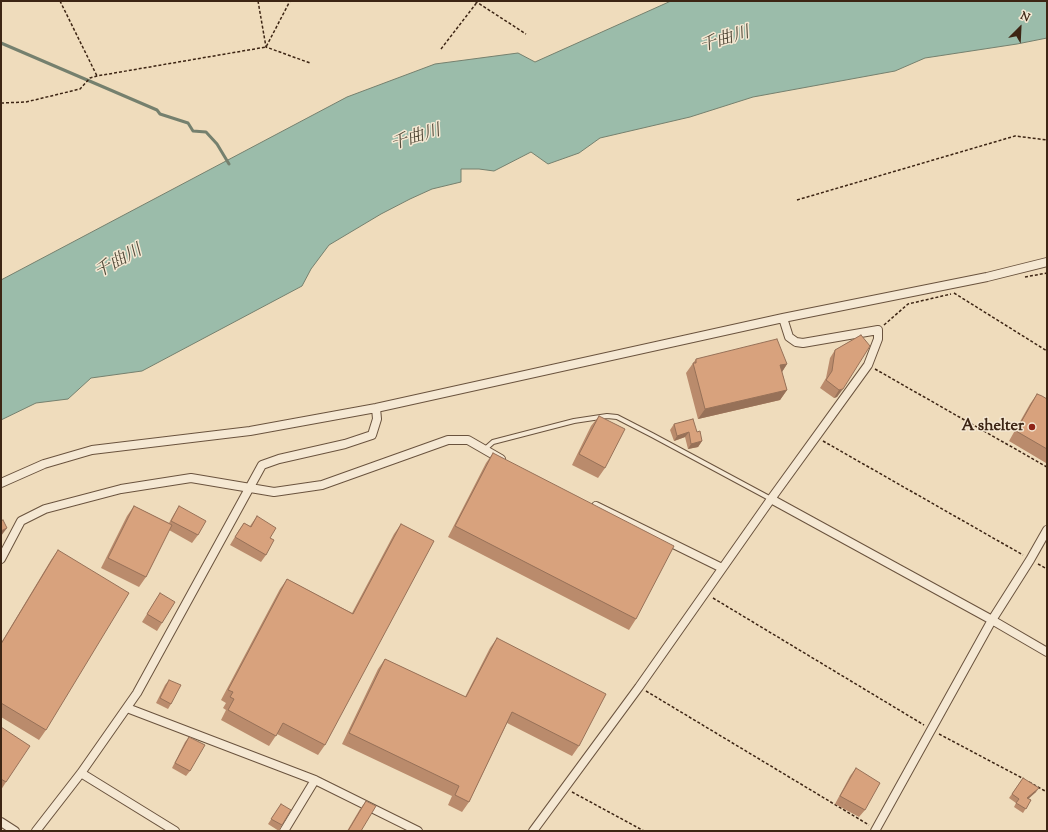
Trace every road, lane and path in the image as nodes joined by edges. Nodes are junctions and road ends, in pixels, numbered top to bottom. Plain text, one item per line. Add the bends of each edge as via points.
1 (60, 1) edge
2 (258, 1) edge
3 (290, 1) edge
4 (477, 1) edge
5 (526, 34) dead end
6 (266, 47) junction
7 (441, 49) dead end
8 (310, 64) dead end
9 (97, 76) junction
10 (1, 103) edge
11 (1047, 140) edge
12 (797, 200) dead end
13 (1047, 262) edge
14 (783, 318) junction
15 (878, 330) junction
16 (1047, 351) edge
17 (868, 365) junction
18 (376, 408) junction
19 (817, 438) junction
20 (484, 450) junction
21 (512, 464) edge
22 (1047, 467) edge
23 (1, 483) edge
24 (249, 488) junction
25 (771, 499) junction
26 (589, 502) edge
27 (1047, 530) edge
28 (1, 559) edge
29 (1030, 560) junction
30 (722, 568) junction
31 (706, 593) junction
32 (992, 620) junction
33 (1047, 652) edge
34 (639, 687) junction
35 (127, 708) junction
36 (932, 730) junction
37 (81, 773) junction
38 (315, 780) junction
39 (565, 788) junction
40 (1047, 792) edge
41 (1, 822) edge
42 (875, 830) edge
43 (15, 831) edge
44 (36, 831) edge
45 (175, 831) edge
46 (284, 831) edge
47 (418, 831) edge
48 (534, 831) edge
49 (644, 831) edge

1 - 9 path
2 - 6 path
3 - 6 path
4 - 5 path
4 - 7 path
6 - 8 path
6 - 9 path
9 - 10 path via 90,78 80,89 26,102
11 - 12 path via 1015,136
13 - 14 street via 987,277
14 - 15 street via 789,337 803,343
14 - 18 street
15 - 16 path via 908,304 954,293
15 - 17 street via 878,339
17 - 19 street
17 - 22 path
18 - 23 street via 250,431 92,450 44,464
18 - 24 street via 377,419 372,435 262,465
19 - 25 street
19 - 29 path
20 - 21 street
20 - 24 street via 468,440 448,440 322,485 274,492
20 - 25 lane via 493,442 574,421 617,417
24 - 28 street via 191,478 121,489 46,509 22,521
24 - 35 street via 165,645
25 - 30 street
25 - 32 street
26 - 30 street
27 - 29 street
29 - 32 street
30 - 31 street
31 - 34 street
31 - 36 path
32 - 33 street
32 - 36 street
34 - 39 street
34 - 42 path
35 - 37 street
35 - 38 street
36 - 40 path
36 - 42 street
37 - 44 street
37 - 45 street
38 - 46 street
38 - 47 street
39 - 48 street
39 - 49 path
41 - 43 street

